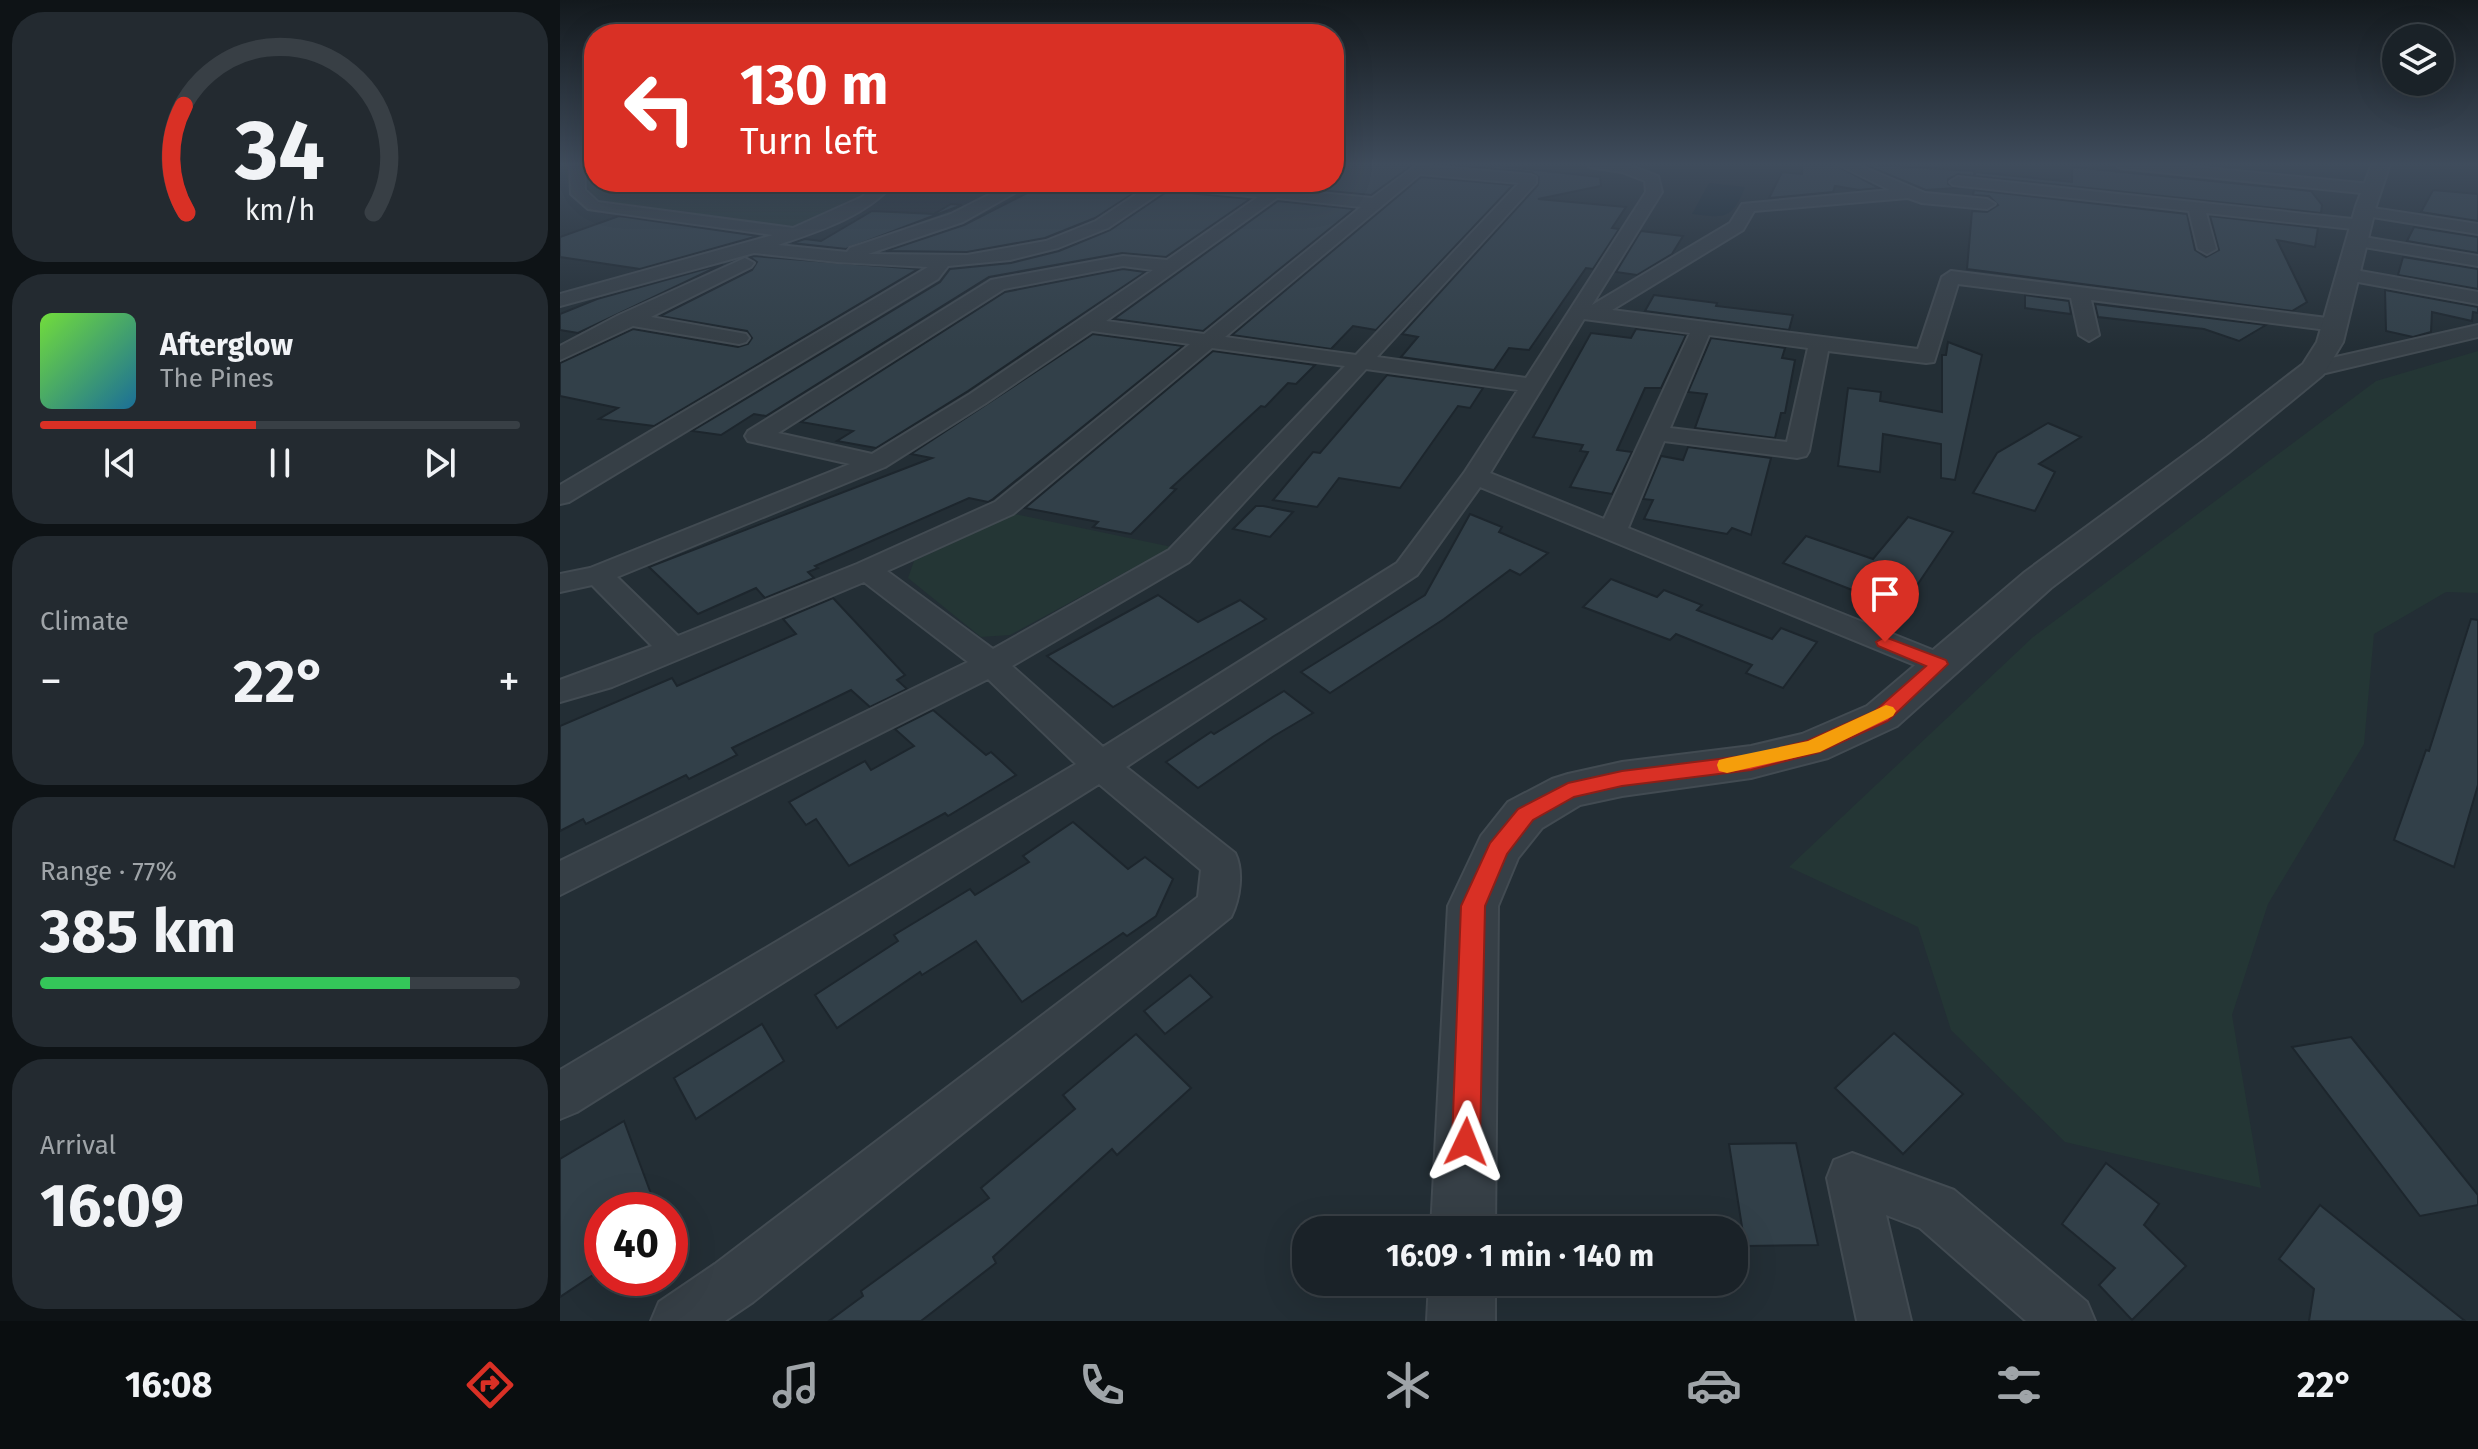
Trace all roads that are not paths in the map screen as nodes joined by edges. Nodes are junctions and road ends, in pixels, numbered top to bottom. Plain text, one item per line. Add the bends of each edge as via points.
1 (742, 226) edge
2 (816, 226) edge
3 (934, 226) edge
4 (1099, 226) edge
5 (1227, 226) edge
6 (1347, 226) edge
7 (1488, 226) edge
8 (1635, 226) edge
9 (1737, 226) edge
10 (2193, 226) edge
11 (2360, 226) edge
12 (2379, 226) edge
13 (2391, 226) edge
14 (2452, 226) edge
15 (2478, 229) edge
16 (798, 233) junction
17 (760, 248) junction
18 (2207, 249) dead end
19 (840, 257) junction
20 (2478, 261) edge
21 (941, 263) junction
22 (1169, 266) junction
23 (2080, 293) junction
24 (2478, 298) edge
25 (560, 300) edge
26 (560, 309) edge
27 (1585, 313) junction
28 (632, 320) junction
29 (1087, 324) junction
30 (2335, 325) junction
31 (1702, 328) junction
32 (2478, 331) edge
33 (2089, 335) dead end
34 (739, 338) dead end
35 (1209, 340) junction
36 (1819, 344) junction
37 (560, 354) edge
38 (1360, 361) junction
39 (2313, 369) junction
40 (1530, 385) junction
41 (1656, 433) junction
42 (876, 462) junction
43 (1475, 476) junction
44 (560, 496) edge
45 (1612, 532) junction
46 (867, 570) junction
47 (598, 575) junction
48 (560, 583) edge
49 (673, 649) junction
50 (991, 664) junction
51 (1939, 664) junction
52 (560, 691) edge
53 (1101, 766) junction
54 (560, 879) edge
55 (560, 1096) edge
56 (1463, 1216) edge
57 (1462, 1296) edge
58 (678, 1321) edge
59 (1461, 1321) edge
60 (1884, 1321) edge
61 (2068, 1321) edge

1 - 16 street
2 - 16 street
3 - 19 street
4 - 21 street via 1012,255
5 - 22 street
6 - 35 street
7 - 38 street
8 - 27 street
9 - 27 street
10 - 18 street
11 - 30 street
12 - 24 street
13 - 20 street
14 - 15 street
16 - 17 street
17 - 19 street
17 - 25 street
17 - 28 street
19 - 21 street
21 - 44 street via 931,275
22 - 29 street
22 - 42 street via 1123,261 998,284 757,436
23 - 30 street
23 - 33 street
23 - 36 street via 1951,277 1926,357
26 - 28 street
27 - 31 street
27 - 40 street
28 - 34 street
28 - 37 street
29 - 35 street
29 - 42 street
30 - 39 street
31 - 36 street
31 - 41 street
32 - 39 street
35 - 38 street
35 - 46 street via 1004,508
36 - 41 street via 1797,451
38 - 40 street
38 - 50 street via 1179,556
39 - 51 street via 2038,580
40 - 43 street
41 - 45 street
42 - 47 street
43 - 45 street
43 - 53 street via 1407,569
45 - 51 street
46 - 49 street
46 - 50 street
47 - 48 street
47 - 49 street
49 - 52 street
50 - 53 street
50 - 54 street
51 - 56 street via 1882,716 1813,747 1568,791 1525,815 1498,849 1473,906
53 - 55 street
53 - 58 street via 1221,864 1217,905 734,1283
57 - 59 street
60 - 61 street via 1852,1178 1936,1208

